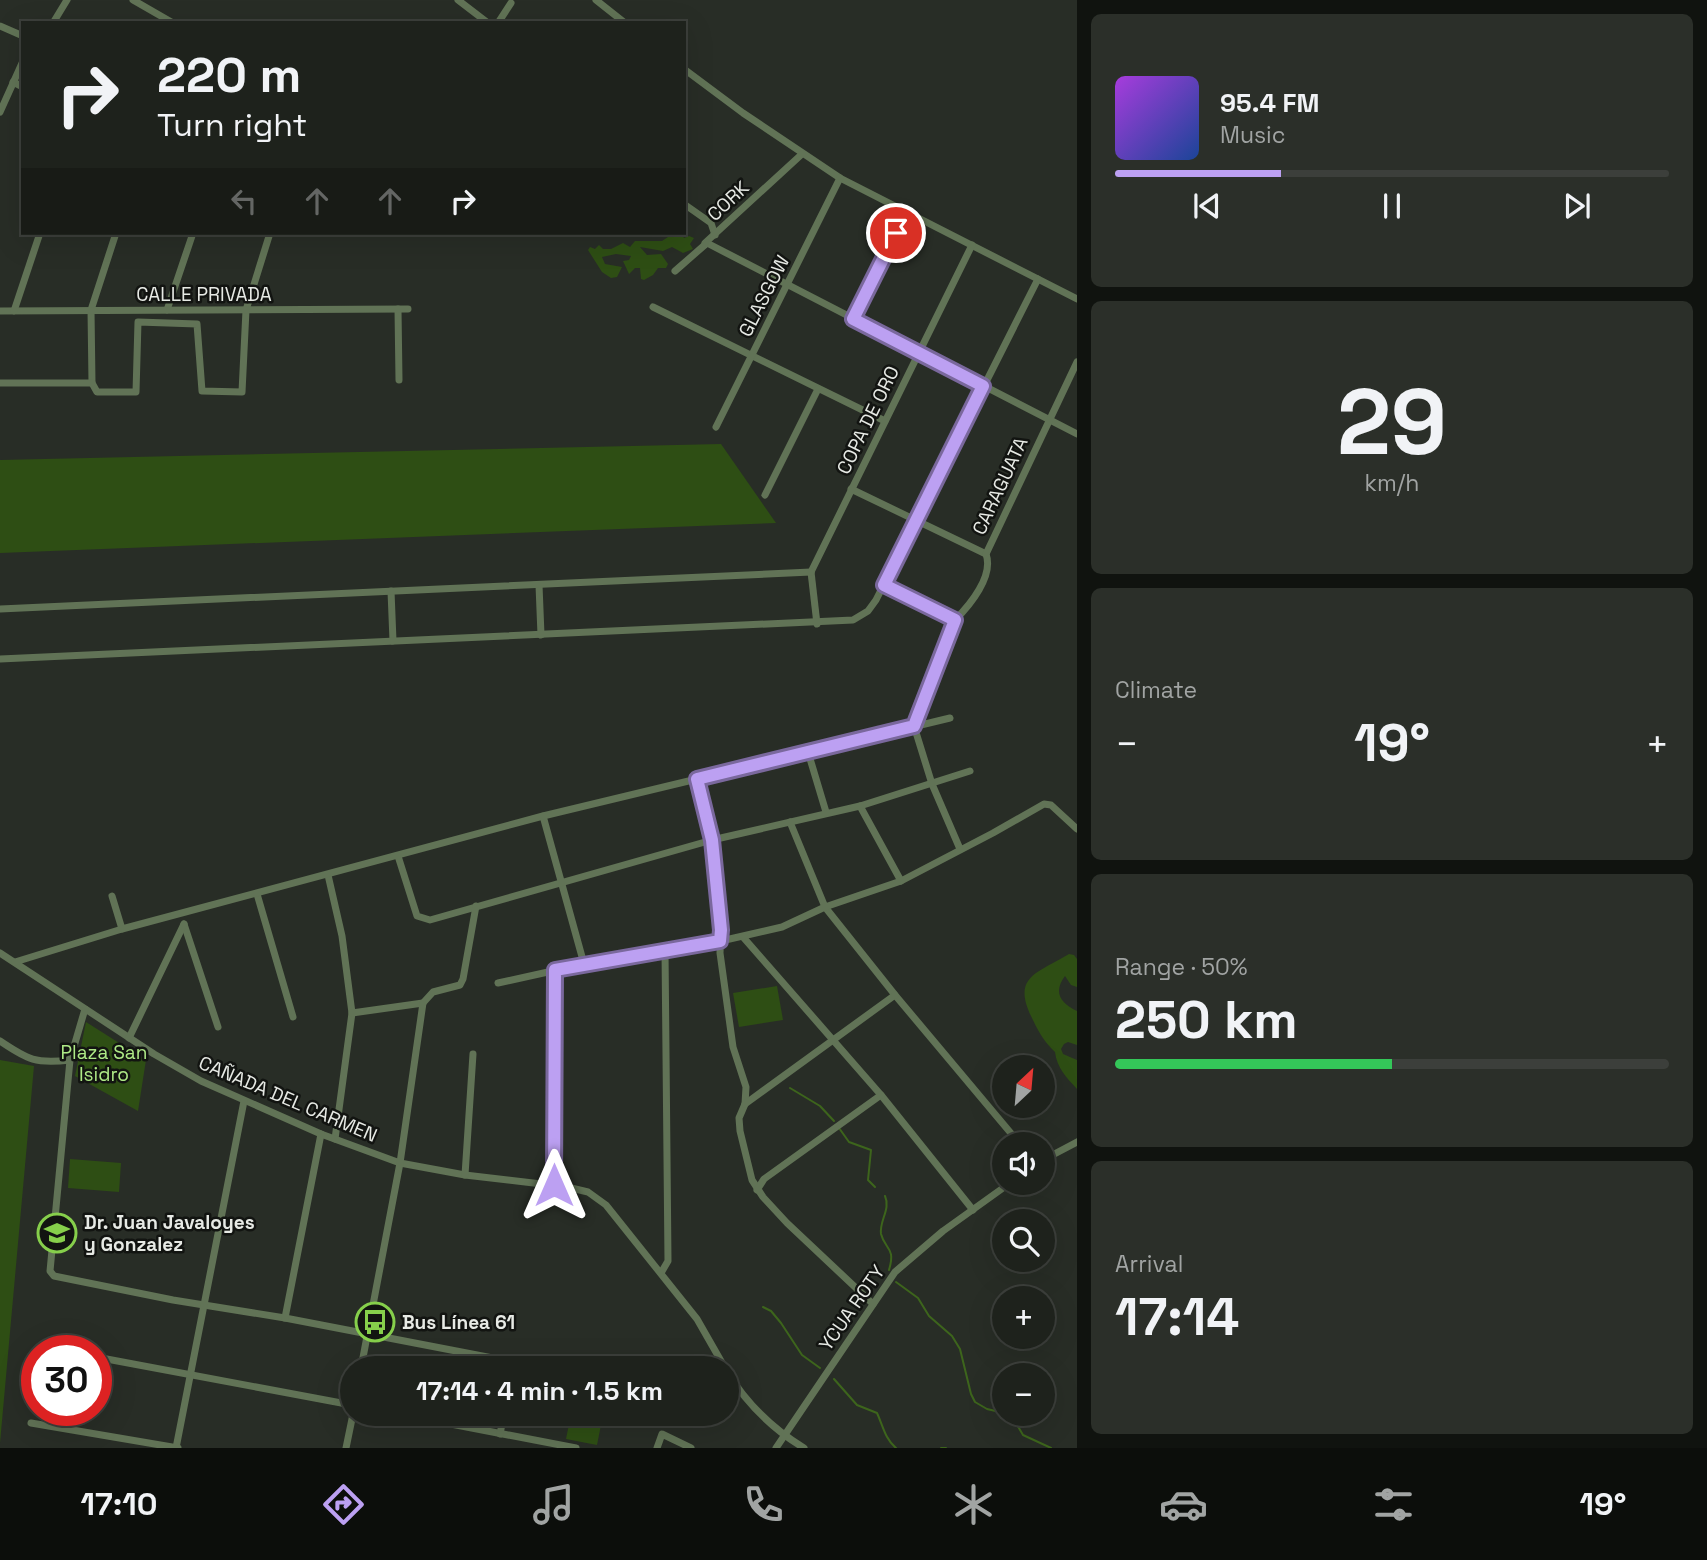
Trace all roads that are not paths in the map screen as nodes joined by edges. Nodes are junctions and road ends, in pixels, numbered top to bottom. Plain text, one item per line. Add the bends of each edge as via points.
1 (67, 0) edge
2 (133, 0) edge
3 (458, 0) edge
4 (596, 0) edge
5 (510, 1) edge
6 (54, 21) edge
7 (170, 21) edge
8 (485, 21) edge
9 (499, 21) edge
10 (622, 21) edge
11 (0, 26) edge
12 (21, 35) edge
13 (21, 65) edge
14 (686, 70) edge
15 (13, 82) junction
16 (21, 86) edge
17 (0, 112) edge
18 (803, 154) junction
19 (840, 178) junction
20 (686, 205) edge
21 (906, 212) junction
22 (39, 235) edge
23 (115, 235) edge
24 (192, 235) edge
25 (269, 235) edge
26 (715, 235) junction
27 (972, 245) junction
28 (1038, 279) junction
29 (787, 285) junction
30 (1077, 299) edge
31 (653, 307) dead end
32 (398, 309) junction
33 (408, 309) dead end
34 (91, 310) junction
35 (167, 310) junction
36 (246, 310) junction
37 (0, 311) edge
38 (14, 311) junction
39 (853, 319) junction
40 (919, 353) junction
41 (751, 356) junction
42 (1077, 362) edge
43 (399, 380) dead end
44 (0, 383) edge
45 (92, 383) junction
46 (983, 386) junction
47 (818, 389) junction
48 (1049, 420) junction
49 (885, 421) junction
50 (716, 427) dead end
51 (1077, 435) edge
52 (851, 489) junction
53 (765, 495) dead end
54 (916, 520) junction
55 (986, 554) junction
56 (811, 572) junction
57 (539, 585) junction
58 (884, 585) junction
59 (391, 591) junction
60 (0, 608) edge
61 (955, 620) junction
62 (817, 624) junction
63 (541, 635) junction
64 (393, 641) junction
65 (0, 659) edge
66 (950, 718) dead end
67 (914, 726) junction
68 (808, 752) junction
69 (970, 771) dead end
70 (697, 779) junction
71 (932, 784) junction
72 (860, 806) junction
73 (826, 812) junction
74 (543, 816) junction
75 (790, 822) junction
76 (1077, 829) edge
77 (712, 840) junction
78 (960, 849) junction
79 (398, 856) junction
80 (328, 875) junction
81 (901, 881) junction
82 (562, 882) junction
83 (257, 894) junction
84 (112, 896) dead end
85 (476, 906) junction
86 (825, 907) junction
87 (186, 913) junction
88 (184, 924) junction
89 (121, 929) junction
90 (743, 937) junction
91 (720, 941) junction
92 (665, 950) junction
93 (0, 953) edge
94 (15, 962) junction
95 (584, 964) junction
96 (555, 970) junction
97 (498, 983) dead end
98 (895, 995) junction
99 (424, 1003) junction
100 (85, 1009) junction
101 (352, 1013) junction
102 (293, 1017) dead end
103 (218, 1027) dead end
104 (129, 1038) junction
105 (833, 1040) junction
106 (0, 1041) edge
107 (473, 1054) dead end
108 (70, 1060) junction
109 (881, 1095) junction
110 (244, 1101) junction
111 (745, 1104) junction
112 (1010, 1132) edge
113 (321, 1134) junction
114 (335, 1139) junction
115 (1077, 1142) edge
116 (1055, 1154) edge
117 (400, 1163) junction
118 (466, 1175) junction
119 (554, 1185) junction
120 (757, 1190) junction
121 (994, 1195) edge
122 (973, 1210) junction
123 (661, 1273) junction
124 (873, 1304) junction
125 (204, 1306) junction
126 (285, 1318) junction
127 (368, 1334) junction
128 (363, 1356) edge
129 (482, 1356) edge
130 (718, 1356) edge
131 (112, 1360) edge
132 (190, 1376) junction
133 (739, 1389) edge
134 (340, 1403) edge
135 (49, 1426) edge
136 (351, 1426) edge
137 (460, 1426) edge
138 (502, 1426) edge
139 (500, 1434) junction
140 (783, 1435) junction
141 (177, 1448) edge
142 (346, 1448) edge
143 (576, 1448) edge
144 (657, 1448) edge
145 (691, 1448) edge
146 (776, 1448) edge
147 (804, 1448) edge

1 - 6 street
2 - 7 street
3 - 8 street
4 - 10 street
5 - 9 street
11 - 12 street
13 - 15 street
14 - 18 street
15 - 16 street
15 - 17 street
18 - 19 street
18 - 26 street, CORK
19 - 21 street
19 - 29 street, GLASGOW
20 - 26 street via 711,223
21 - 27 street
21 - 39 street
22 - 38 street
23 - 34 street
24 - 35 street
25 - 36 street
26 - 29 street, CORK via 674,271 707,243
27 - 28 street
27 - 40 street, COPA DE ORO
28 - 30 street
28 - 46 street
29 - 39 street
29 - 41 street, GLASGOW
31 - 41 street
32 - 33 street, CALLE PRIVADA
32 - 36 street, CALLE PRIVADA
32 - 43 street
34 - 35 street, CALLE PRIVADA
34 - 38 street, CALLE PRIVADA
34 - 45 street
35 - 36 street, CALLE PRIVADA
36 - 45 street via 241,393 202,391 198,325 194,324 137,322 135,392 97,392
37 - 38 street, CALLE PRIVADA
39 - 40 street
40 - 46 street
40 - 49 street, COPA DE ORO
41 - 47 street
41 - 50 street, GLASGOW
42 - 48 street, CARAGUATA
44 - 45 street
46 - 48 street
46 - 54 street
47 - 49 street
47 - 53 street
48 - 51 street
48 - 55 street, CARAGUATA
49 - 52 street, COPA DE ORO
52 - 54 street
52 - 56 street, COPA DE ORO
54 - 55 street
54 - 58 street
55 - 61 street, CARAGUATA via 987,571 981,584
56 - 57 street
56 - 62 street
57 - 59 street
57 - 63 street
58 - 61 street
58 - 62 street via 861,617
59 - 60 street
59 - 64 street
61 - 67 street, CARAGUATA
62 - 63 street
63 - 64 street
64 - 65 street
66 - 67 street
67 - 68 street
67 - 71 street
68 - 70 street
68 - 73 street
69 - 71 street
70 - 74 street
70 - 77 street
71 - 72 street
71 - 78 street
72 - 73 street
72 - 81 street
73 - 75 street
74 - 79 street
74 - 82 street
75 - 77 street
75 - 86 street
76 - 78 street via 1044,804
77 - 82 street
77 - 91 street
78 - 81 street
79 - 80 street
79 - 85 street via 417,916 430,920
80 - 83 street
80 - 101 street
81 - 86 street
82 - 85 street
82 - 95 street
83 - 87 street
83 - 102 street
84 - 89 street
85 - 99 street via 464,979 460,985 433,992
86 - 90 street via 782,927
86 - 98 street
87 - 88 street
87 - 89 street
88 - 103 street
88 - 104 street
89 - 94 street
90 - 91 street
90 - 105 street
91 - 92 street
91 - 111 street via 733,1047 746,1087
92 - 95 street
92 - 123 street via 668,1261
93 - 94 street, CAÑADA DEL CARMEN
94 - 100 street, CAÑADA DEL CARMEN
95 - 96 street
96 - 97 street
96 - 119 street
98 - 105 street
98 - 112 street
99 - 101 street
99 - 117 street
100 - 104 street, CAÑADA DEL CARMEN
100 - 108 street
101 - 114 street
104 - 110 street, CAÑADA DEL CARMEN
105 - 109 street
105 - 111 street
106 - 108 street via 38,1061
107 - 118 street
108 - 125 street via 52,1274
109 - 120 street via 764,1179
109 - 122 street
110 - 113 street, CAÑADA DEL CARMEN
110 - 125 street
111 - 120 street via 740,1131
113 - 114 street, CAÑADA DEL CARMEN
113 - 126 street
114 - 117 street, CAÑADA DEL CARMEN
115 - 116 street
117 - 118 street, CAÑADA DEL CARMEN
117 - 127 street
118 - 119 street, CAÑADA DEL CARMEN
119 - 123 street, CAÑADA DEL CARMEN via 589,1192 602,1201
120 - 124 street via 811,1248
121 - 122 street, YCUA ROTY
122 - 124 street, YCUA ROTY via 895,1272
123 - 130 street, CAÑADA DEL CARMEN
124 - 140 street, YCUA ROTY
125 - 126 street
125 - 132 street
126 - 127 street
127 - 128 street
127 - 129 street
131 - 132 street
132 - 134 street
132 - 141 street
133 - 140 street, CAÑADA DEL CARMEN
135 - 141 street
136 - 142 street
137 - 139 street
138 - 139 street
139 - 143 street
140 - 146 street, YCUA ROTY
140 - 147 street, CAÑADA DEL CARMEN
144 - 145 street via 662,1434

